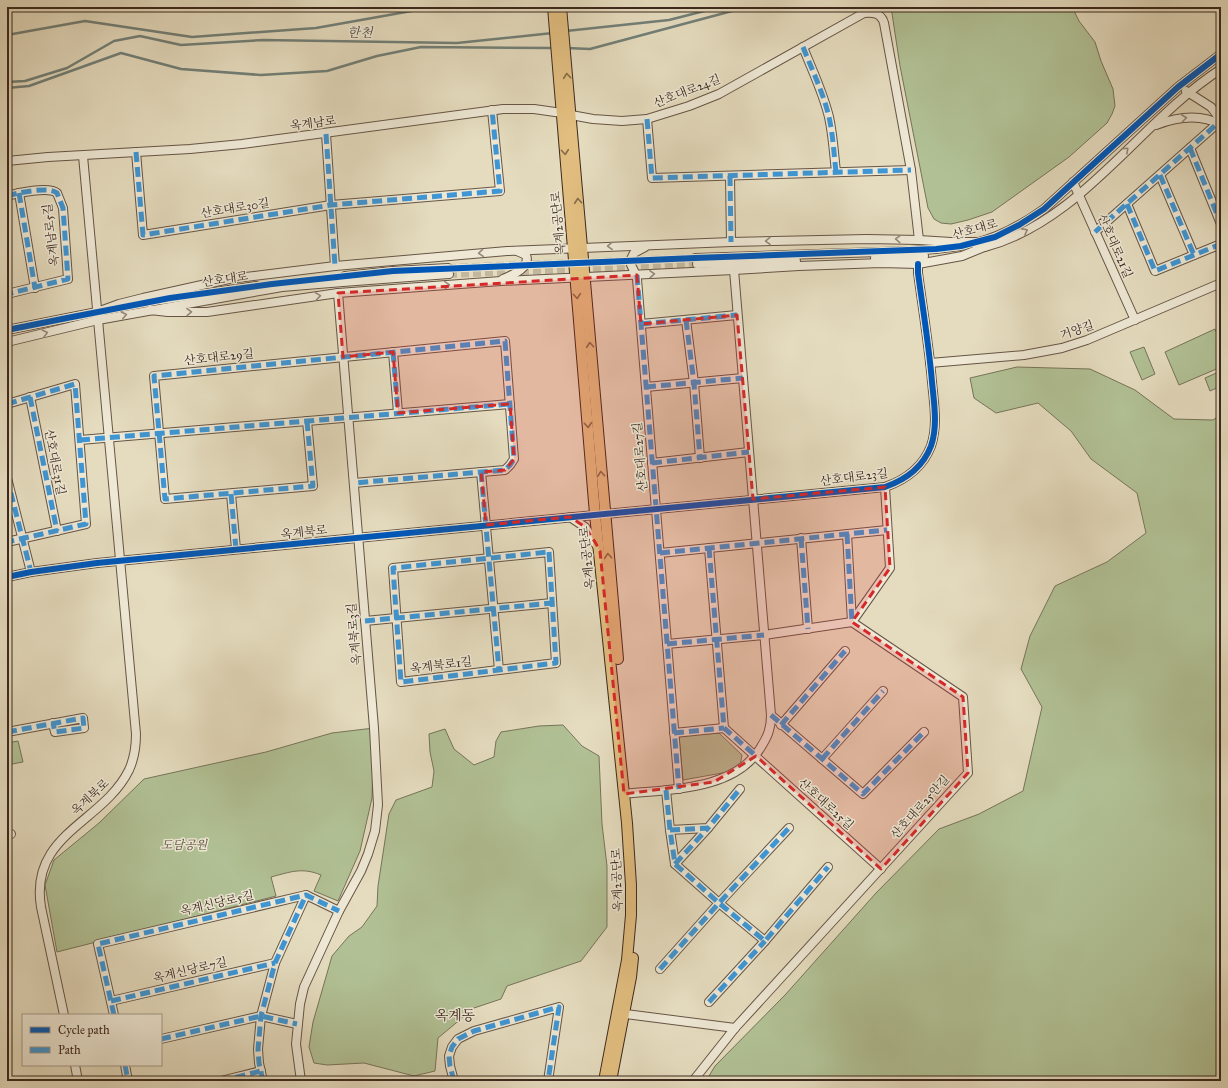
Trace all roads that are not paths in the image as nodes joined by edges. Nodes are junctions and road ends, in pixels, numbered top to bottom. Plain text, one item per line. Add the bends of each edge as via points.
1 (553, 7) edge
2 (561, 7) edge
3 (803, 47) junction
4 (1221, 54) edge
5 (1221, 69) edge
6 (1178, 86) junction
7 (1189, 92) junction
8 (492, 110) junction
9 (566, 114) junction
10 (647, 120) junction
11 (1220, 123) edge
12 (1151, 127) junction
13 (326, 134) junction
14 (1190, 148) junction
15 (136, 152) junction
16 (83, 156) junction
17 (7, 161) edge
18 (911, 170) junction
19 (836, 172) junction
20 (1160, 175) junction
21 (730, 176) junction
22 (1073, 182) junction
23 (19, 193) junction
24 (1079, 195) junction
25 (7, 196) edge
26 (1127, 204) junction
27 (331, 205) junction
28 (1221, 224) edge
29 (1095, 232) junction
30 (919, 240) junction
31 (732, 242) junction
32 (979, 242) junction
33 (1221, 244) edge
34 (648, 246) junction
35 (989, 246) junction
36 (578, 247) junction
37 (515, 251) junction
38 (1194, 255) junction
39 (918, 264) junction
40 (335, 266) junction
41 (734, 270) junction
42 (637, 275) junction
43 (580, 277) junction
44 (501, 281) junction
45 (1221, 284) edge
46 (35, 288) junction
47 (338, 293) junction
48 (7, 294) edge
49 (150, 310) junction
50 (738, 315) junction
51 (98, 316) junction
52 (686, 320) junction
53 (1135, 320) junction
54 (641, 324) junction
55 (7, 330) edge
56 (7, 342) edge
57 (393, 352) junction
58 (343, 357) junction
59 (930, 363) junction
60 (743, 378) junction
61 (694, 383) junction
62 (646, 387) junction
63 (30, 397) junction
64 (7, 404) edge
65 (510, 404) junction
66 (398, 413) junction
67 (348, 417) junction
68 (306, 421) junction
69 (159, 433) junction
70 (108, 437) junction
71 (80, 440) junction
72 (749, 452) junction
73 (700, 458) junction
74 (652, 463) junction
75 (481, 472) junction
76 (7, 478) edge
77 (354, 483) junction
78 (885, 487) junction
79 (231, 494) junction
80 (753, 499) junction
81 (656, 508) junction
82 (600, 514) junction
83 (570, 517) junction
84 (486, 525) junction
85 (887, 530) junction
86 (57, 531) junction
87 (847, 534) junction
88 (358, 537) junction
89 (801, 538) junction
90 (21, 539) junction
91 (7, 542) edge
92 (756, 543) junction
93 (709, 548) junction
94 (236, 550) junction
95 (600, 551) junction
96 (660, 553) junction
97 (489, 558) junction
98 (120, 561) junction
99 (31, 572) junction
100 (7, 577) edge
101 (552, 603) junction
102 (494, 609) junction
103 (397, 618) junction
104 (365, 622) junction
105 (852, 622) junction
106 (808, 629) junction
107 (764, 635) junction
108 (718, 639) junction
109 (667, 644) junction
110 (844, 651) dead end
111 (499, 670) junction
112 (883, 692) dead end
113 (771, 715) junction
114 (53, 723) dead end
115 (782, 724) junction
116 (724, 728) junction
117 (7, 732) edge
118 (924, 732) dead end
119 (674, 733) junction
120 (756, 756) junction
121 (822, 759) junction
122 (679, 789) junction
123 (740, 789) dead end
124 (666, 790) junction
125 (627, 794) junction
126 (708, 828) junction
127 (789, 828) dead end
128 (670, 830) junction
129 (675, 864) junction
130 (828, 867) dead end
131 (881, 869) junction
132 (306, 895) junction
133 (719, 903) junction
134 (339, 911) junction
135 (765, 941) junction
136 (275, 962) junction
137 (660, 969) dead end
138 (111, 1001) junction
139 (709, 1002) dead end
140 (621, 1013) junction
141 (64, 1014) edge
142 (114, 1014) edge
143 (261, 1016) junction
144 (297, 1024) junction
145 (735, 1028) junction
146 (162, 1039) edge
147 (75, 1066) edge
148 (125, 1066) edge
149 (261, 1071) junction
150 (605, 1080) edge
151 (78, 1081) edge
152 (128, 1081) edge
153 (221, 1081) edge
154 (263, 1081) edge
155 (301, 1081) edge
156 (454, 1081) edge
157 (548, 1081) edge
158 (693, 1081) edge

1 - 9 main road, 옥계2공단로
9 -> 2 main road, 옥계2공단로
3 - 10 street, 산호대로24길 via 719,94
3 - 18 street, 산호대로24길 via 864,14 873,12 883,18
3 - 19 street via 829,118
4 - 6 street, 산호대로
5 - 7 street, 산호대로
6 - 7 street
6 - 22 street, 산호대로
7 - 11 street via 1211,107
7 - 12 street, 산호대로
8 - 9 street, 옥계남로 via 534,109
8 - 13 street, 옥계남로
8 - 27 street, 산호대로30길 via 500,191
9 - 10 street, 산호대로24길 via 593,119
9 - 36 main road, 옥계2공단로
10 - 21 street via 652,178
12 -> 11 street via 1191,117
11 - 14 street
24 -> 12 street, 산호대로
13 - 15 street, 옥계남로
13 - 27 street
14 - 20 street
14 - 28 street
15 - 16 street, 옥계남로
15 - 27 street, 산호대로30길 via 143,235
16 - 17 street, 옥계남로
16 - 51 street
18 - 19 street
18 - 30 street, 산호대로24길
19 - 21 street
20 - 26 street
20 - 38 street
21 - 31 street
22 - 24 street, 산호대로21길
22 - 32 street, 산호대로 via 1030,218 1007,232
23 - 25 street, 옥계남로5길
23 - 46 street, 옥계남로5길
23 - 46 street, 옥계남로5길 via 54,190 63,208 68,279
24 - 29 street, 산호대로21길
35 -> 24 street, 산호대로 via 1028,230
26 - 29 street
26 - 38 street via 1155,271
27 - 40 street
29 - 53 street, 산호대로21길
30 -> 31 street
30 - 32 street
31 - 34 street
32 - 35 street, 산호대로 via 950,248 911,251 696,261 910,257
33 - 38 street
34 -> 36 street
34 - 42 street, 산호대로27길 via 637,250 630,259
35 - 39 street via 962,256
36 - 37 street
36 - 43 main road, 옥계2공단로
37 -> 40 street
37 - 44 street via 526,256 526,264
39 - 41 street via 881,263
39 - 59 street, 산호대로23길
40 - 51 street via 229,279 119,304
42 -> 41 street
41 - 50 street
42 - 43 street
42 - 54 street, 산호대로27길
43 - 44 street
43 - 82 main road, 옥계2공단로
47 -> 44 street
45 - 53 street, 거양길
46 - 48 street, 옥계남로5길
49 -> 47 street via 207,312
47 - 58 street
51 -> 49 street, 산호대로
49 - 51 street, 산호대로 via 282,288 449,271 386,272 240,288 170,298
50 - 52 street
50 - 60 street
51 - 55 street, 산호대로
56 -> 51 street, 산호대로
51 - 70 street
52 - 54 street
52 - 61 street
53 - 59 street, 거양길 via 1062,348 1024,355
54 - 62 street, 산호대로27길
57 - 58 street, 산호대로29길
57 - 65 street, 산호대로29길 via 506,341
57 - 66 street
58 - 67 street
58 - 69 street, 산호대로29길 via 154,376
59 - 78 street, 산호대로23길 via 935,421 931,446 926,457 910,475
60 - 61 street
60 - 72 street
61 - 62 street
61 - 73 street
62 - 74 street, 산호대로27길
63 - 64 street, 산호대로31길
63 - 71 street, 산호대로31길 via 75,384
63 - 86 street, 산호대로31길
65 - 66 street
65 - 75 street, 산호대로29길 via 514,459 505,470
66 - 67 street
67 - 68 street
67 - 77 street
68 - 69 street
68 - 79 street, 산호대로29길 via 312,486
69 - 70 street
69 - 79 street, 산호대로29길 via 164,499
70 - 71 street
70 - 98 street
71 - 86 street, 산호대로31길 via 86,524
72 - 73 street
72 - 80 street
73 - 74 street
74 - 81 street, 산호대로27길
75 - 77 street, 산호대로29길
75 - 84 street
76 - 90 street
77 - 88 street
78 - 80 street, 산호대로23길
78 - 85 street, 산호대로23길
79 - 94 street
80 - 81 street, 산호대로23길
80 - 92 street
81 - 82 street, 산호대로23길
81 - 96 street, 산호대로27길
82 - 83 street, 옥계북로
82 - 95 main road, 옥계2공단로
125 -> 82 main road, 옥계2공단로
83 - 84 street, 옥계북로
83 - 95 street via 585,527
84 - 88 street, 옥계북로
84 - 97 street
85 - 87 street
85 - 105 street, 산호대로23길 via 890,568
86 - 90 street
87 - 89 street
87 - 105 street
88 - 94 street, 옥계북로
88 - 104 street, 옥계북로3길
89 - 92 street
89 - 106 street
90 - 91 street
90 - 99 street
92 - 93 street
92 - 107 street
93 - 96 street
93 - 108 street
94 - 98 street, 옥계북로
95 - 125 main road, 옥계2공단로
96 - 109 street, 산호대로27길
97 - 101 street, 옥계북로1길 via 549,552
97 - 102 street
97 - 103 street, 옥계북로1길 via 393,568
98 - 99 street, 옥계북로
98 - 141 street, 옥계북로 via 136,747 124,778 113,793 54,847 44,864 39,890
99 - 100 street, 옥계북로
101 - 102 street
101 - 111 street, 옥계북로1길 via 556,663
102 - 103 street
102 - 111 street
103 - 104 street
103 - 111 street, 옥계북로1길 via 401,682
104 - 134 street, 옥계북로3길 via 378,805 375,830 368,854
105 - 106 street
105 - 131 street, 산호대로25안길 via 963,697 968,773
106 - 107 street
107 - 108 street
107 - 113 street
108 - 109 street
108 - 116 street
109 - 119 street, 산호대로27길
110 - 115 street
112 - 121 street
113 - 115 street
113 - 120 street via 769,733
114 - 117 street
115 - 121 street
116 - 119 street
116 - 120 street, 산호대로25길
118 - 121 street via 863,794
119 - 122 street, 산호대로27길
120 - 122 street via 743,767 714,782
120 - 131 street, 산호대로25길
122 - 124 street
123 - 126 street
124 - 125 street
124 - 128 street
125 - 140 main road, 옥계2공단로 via 637,880 636,930 631,977
126 - 128 street
126 - 129 street
127 - 133 street
128 - 129 street
129 - 133 street
130 - 135 street
131 - 145 street, 산호대로25안길
132 - 134 street
132 - 136 street
132 - 138 street, 옥계신당로5길 via 98,944
133 - 135 street
133 - 137 street
134 - 144 street via 304,987
135 - 139 street
136 - 138 street, 옥계신당로7길
136 - 143 street
138 - 142 street
140 - 145 street
140 - 150 main road, 옥계2공단로
143 - 144 street
143 - 146 street
143 - 149 street via 258,1049
144 - 155 street via 296,1044
145 - 158 street, 산호대로25안길
147 - 151 street
148 - 152 street
149 - 153 street
149 - 154 street
156 - 157 street via 449,1056 452,1046 458,1039 474,1030 559,1007

